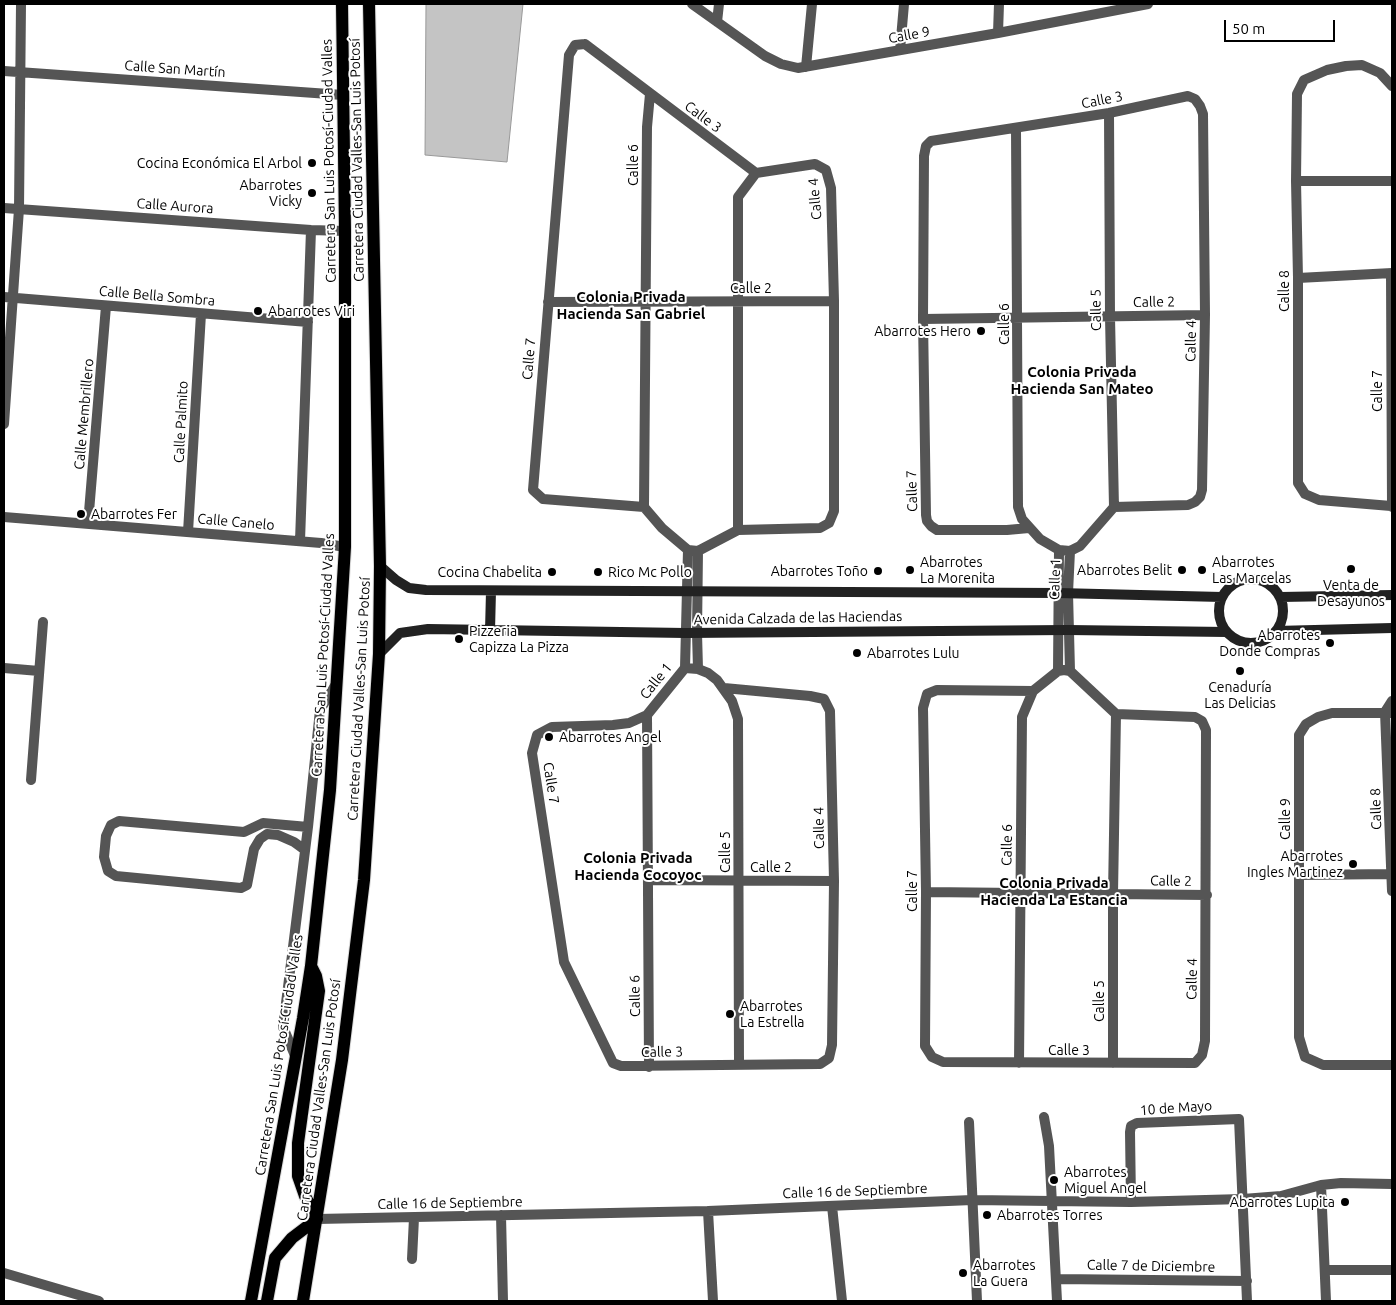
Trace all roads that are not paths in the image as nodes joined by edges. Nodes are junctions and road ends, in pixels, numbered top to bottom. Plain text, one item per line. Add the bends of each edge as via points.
1 (21, 4) edge
2 (342, 4) edge
3 (369, 4) edge
4 (692, 4) edge
5 (719, 4) edge
6 (812, 4) edge
7 (904, 4) edge
8 (999, 4) edge
9 (1148, 4) edge
10 (1094, 9) edge
11 (717, 22) junction
12 (998, 33) junction
13 (576, 45) joint
14 (900, 50) junction
15 (806, 67) junction
16 (4, 71) edge
17 (20, 72) junction
18 (1392, 86) edge
19 (650, 94) junction
20 (343, 95) junction
21 (1195, 99) joint
22 (1109, 113) junction
23 (1016, 128) junction
24 (926, 146) joint
25 (756, 173) junction
26 (1392, 181) edge
27 (1296, 182) junction
28 (4, 208) edge
29 (19, 209) junction
30 (312, 230) junction
31 (345, 231) junction
32 (1392, 274) edge
33 (1298, 278) junction
34 (8, 298) edge
35 (834, 301) junction
36 (548, 302) junction
37 (646, 302) junction
38 (737, 302) junction
39 (106, 306) junction
40 (201, 314) junction
41 (1205, 315) junction
42 (1110, 317) junction
43 (1018, 318) junction
44 (923, 319) junction
45 (308, 322) junction
46 (4, 424) edge
47 (1392, 433) edge
48 (644, 507) junction
49 (1114, 507) junction
50 (1392, 507) edge
51 (4, 517) edge
52 (88, 524) junction
53 (1028, 528) junction
54 (738, 530) junction
55 (188, 532) junction
56 (300, 541) junction
57 (345, 548) junction
58 (693, 550) junction
59 (1059, 550) junction
60 (1070, 551) junction
61 (380, 566) junction
62 (491, 591) junction
63 (692, 591) junction
64 (1063, 593) junction
65 (1392, 595) edge
66 (1222, 597) junction
67 (1281, 597) junction
68 (43, 622) dead end
69 (1392, 628) edge
70 (1063, 630) junction
71 (490, 631) junction
72 (1226, 632) junction
73 (1276, 632) junction
74 (685, 633) junction
75 (697, 633) junction
76 (379, 654) junction
77 (4, 668) edge
78 (685, 668) junction
79 (698, 669) junction
80 (40, 671) junction
81 (1058, 671) junction
82 (1070, 671) junction
83 (338, 681) junction
84 (724, 688) junction
85 (1033, 691) junction
86 (1392, 700) edge
87 (1390, 713) edge
88 (1116, 714) junction
89 (647, 715) junction
90 (537, 734) joint
91 (31, 780) dead end
92 (308, 827) junction
93 (305, 850) junction
94 (1392, 874) edge
95 (1299, 875) junction
96 (648, 880) junction
97 (739, 880) junction
98 (834, 881) junction
99 (1392, 891) edge
100 (926, 892) junction
101 (1020, 893) junction
102 (1113, 894) junction
103 (1207, 895) junction
104 (311, 966) junction
105 (1202, 1055) joint
106 (932, 1057) joint
107 (829, 1058) joint
108 (296, 1059) junction
109 (613, 1063) joint
110 (1019, 1063) junction
111 (1113, 1063) junction
112 (739, 1064) junction
113 (1392, 1065) edge
114 (649, 1067) junction
115 (1044, 1117) dead end
116 (969, 1122) dead end
117 (1392, 1184) edge
118 (1321, 1185) junction
119 (972, 1200) junction
120 (1052, 1200) junction
121 (1243, 1200) junction
122 (1131, 1202) junction
123 (832, 1206) junction
124 (708, 1211) junction
125 (500, 1215) junction
126 (414, 1218) junction
127 (317, 1219) junction
128 (412, 1259) dead end
129 (1325, 1270) junction
130 (1392, 1270) edge
131 (4, 1273) edge
132 (1056, 1279) junction
133 (1247, 1281) junction
134 (100, 1301) edge
135 (251, 1301) edge
136 (267, 1301) edge
137 (303, 1301) edge
138 (502, 1301) edge
139 (713, 1301) edge
140 (842, 1301) edge
141 (977, 1301) edge
142 (1057, 1301) edge
143 (1248, 1301) edge
144 (1326, 1301) edge

1 - 17 street
2 - 20 main road, Carretera San Luis Potosí-Ciudad Valles
3 - 61 main road, Carretera Ciudad Valles-San Luis Potosí
4 - 11 street, Calle 9
5 - 11 street
6 - 15 street
7 - 14 street
8 - 12 street
9 - 10 street, Calle 9
10 - 12 street, Calle 9
11 - 15 street, Calle 9 via 764,56 781,64
12 - 14 street, Calle 9
13 - 19 street, Calle 3 via 585,44
13 - 36 street, Calle 7 via 569,55
14 - 15 street, Calle 9
16 - 17 street, Calle San Martín
17 - 20 street, Calle San Martín
17 - 29 street
18 - 27 street, Calle 8 via 1380,73 1362,65 1327,70 1304,80 1297,94
19 - 25 street, Calle 3
19 - 37 street, Calle 6
20 - 31 main road, Carretera San Luis Potosí-Ciudad Valles
21 - 22 street, Calle 3 via 1179,97
21 - 41 street, Calle 4 via 1203,114
22 - 23 street, Calle 3
22 - 42 street, Calle 5
23 - 24 street, Calle 3 via 931,140
23 - 43 street, Calle 6
24 - 44 street, Calle 7
25 - 35 street, Calle 4 via 815,164 826,170 831,188
25 - 38 street via 738,197
26 - 27 street
27 - 33 street, Calle 8
28 - 29 street, Calle Aurora
29 - 30 street, Calle Aurora
29 - 34 street
30 - 31 street, Calle Aurora
30 - 45 street
31 - 57 main road, Carretera San Luis Potosí-Ciudad Valles
32 - 33 street
32 - 47 street, Calle 7
33 - 50 street, Calle 8 via 1298,483 1305,494 1319,500
34 - 39 street, Calle Bella Sombra
34 - 46 street
35 - 38 street, Calle 2
35 - 54 street, Calle 4 via 834,511 829,523 820,528
36 - 37 street, Calle 2
36 - 48 street, Calle 7 via 532,490 543,499
37 - 38 street, Calle 2
37 - 48 street, Calle 6
38 - 54 street
39 - 40 street, Calle Bella Sombra
39 - 52 street, Calle Membrillero
40 - 45 street, Calle Bella Sombra
40 - 55 street, Calle Palmito
41 - 42 street, Calle 2
41 - 49 street, Calle 4 via 1203,483 1200,497 1188,505
42 - 43 street, Calle 2
42 - 49 street, Calle 5
43 - 44 street, Calle 2
43 - 53 street, Calle 6 via 1018,507
44 - 53 street, Calle 7 via 927,521 937,530
45 - 56 street
47 - 50 street, Calle 7
48 - 58 street via 662,528
49 - 60 street, Calle 1 via 1080,546
51 - 52 street, Calle Canelo
52 - 55 street, Calle Canelo
53 - 59 street, Calle 6
54 - 58 street
55 - 56 street, Calle Canelo
56 - 57 street, Calle Canelo
57 - 83 main road, Carretera San Luis Potosí-Ciudad Valles
58 - 63 street, Calle 1
59 - 60 street, Calle 6
59 - 64 street, Calle 1
60 - 64 street, Calle 1
61 - 62 street, Avenida Calzada de las Haciendas via 409,588
61 - 76 main road, Carretera Ciudad Valles-San Luis Potosí
62 - 63 street, Avenida Calzada de las Haciendas
62 - 71 street
63 - 64 street, Avenida Calzada de las Haciendas
63 - 74 street, Calle 1
63 - 75 street, Calle 1
64 - 66 street, Avenida Calzada de las Haciendas
64 - 70 street, Calle 1
65 - 67 street
66 - 67 street via 1232,585 1255,578 1270,584
66 - 72 street via 1219,615
67 - 73 street via 1284,615
68 - 80 street
69 - 73 street
70 - 72 street, Avenida Calzada de las Haciendas
70 - 75 street, Avenida Calzada de las Haciendas
70 - 81 street, Calle 1
70 - 82 street, Calle 1
71 - 74 street, Avenida Calzada de las Haciendas
71 - 76 street, Avenida Calzada de las Haciendas via 405,631
72 - 73 street via 1248,643 1264,641
74 - 75 street, Avenida Calzada de las Haciendas
74 - 78 street, Calle 1
75 - 79 street, Calle 1
76 - 127 main road, Carretera Ciudad Valles-San Luis Potosí via 364,880 342,1060
77 - 80 street
78 - 79 street, Calle 5
78 - 89 street, Calle 1
79 - 84 street, Calle 5 via 708,673
80 - 91 street
81 - 82 street
81 - 85 street, Calle 6
82 - 88 street
83 - 92 street via 320,710
83 - 104 main road, Carretera San Luis Potosí-Ciudad Valles
84 - 97 street, Calle 5 via 732,700 738,720
84 - 98 street, Calle 4 via 824,699 830,711
85 - 100 street, Calle 7 via 937,690 927,694 923,708
85 - 101 street, Calle 6 via 1022,717
86 - 87 street
87 - 94 street, Calle 8 via 1386,727
87 - 95 street, Calle 9 via 1332,713 1306,724 1299,735
88 - 102 street, Calle 5
88 - 103 street, Calle 4 via 1195,717 1202,721 1206,730
89 - 90 street, Calle 1 via 629,723 552,727
89 - 96 street, Calle 6
90 - 109 street, Calle 7 via 532,753 564,962
92 - 93 street
92 - 93 street via 263,823 244,832 119,821 112,825 106,836 104,857 108,871 116,876 241,888 246,885 254,849 267,834 286,838
93 - 108 street via 283,1027
94 - 95 street
94 - 99 street, Calle 8
95 - 113 street, Calle 9 via 1299,1037 1305,1057 1323,1065
96 - 97 street, Calle 2
96 - 114 street, Calle 6
97 - 98 street, Calle 2
97 - 112 street, Calle 5
98 - 107 street, Calle 4 via 832,1045
100 - 101 street, Calle 2
100 - 106 street, Calle 7 via 925,1046
101 - 102 street, Calle 2
101 - 110 street, Calle 6
102 - 103 street, Calle 2
102 - 111 street, Calle 5
103 - 105 street, Calle 4 via 1205,1041
104 - 108 main road, Carretera San Luis Potosí-Ciudad Valles
104 - 127 main road via 319,991 298,1143 298,1176
105 - 111 street, Calle 3 via 1195,1062
106 - 110 street, Calle 3 via 943,1062
107 - 112 street, Calle 3 via 820,1064
108 - 135 main road, Carretera San Luis Potosí-Ciudad Valles
109 - 114 street, Calle 3
110 - 111 street, Calle 3
112 - 114 street, Calle 3
115 - 120 street
116 - 119 street
117 - 118 street, Calle 16 de Septiembre
118 - 121 street, Calle 16 de Septiembre via 1281,1196
118 - 129 street
119 - 120 street, Calle 16 de Septiembre
119 - 123 street, Calle 16 de Septiembre
119 - 141 street
120 - 122 street, Calle 16 de Septiembre
120 - 132 street
121 - 122 street, Calle 16 de Septiembre
121 - 122 street, 10 de Mayo via 1239,1119 1131,1126
121 - 133 street
123 - 124 street, Calle 16 de Septiembre
123 - 140 street
124 - 125 street, Calle 16 de Septiembre
124 - 139 street
125 - 126 street, Calle 16 de Septiembre
125 - 138 street
126 - 127 street, Calle 16 de Septiembre
126 - 128 street
127 - 136 main road via 292,1238 275,1258
127 - 137 main road, Carretera Ciudad Valles-San Luis Potosí
129 - 130 street
129 - 144 street
131 - 134 street
132 - 133 street, Calle 7 de Diciembre
132 - 142 street
133 - 143 street

